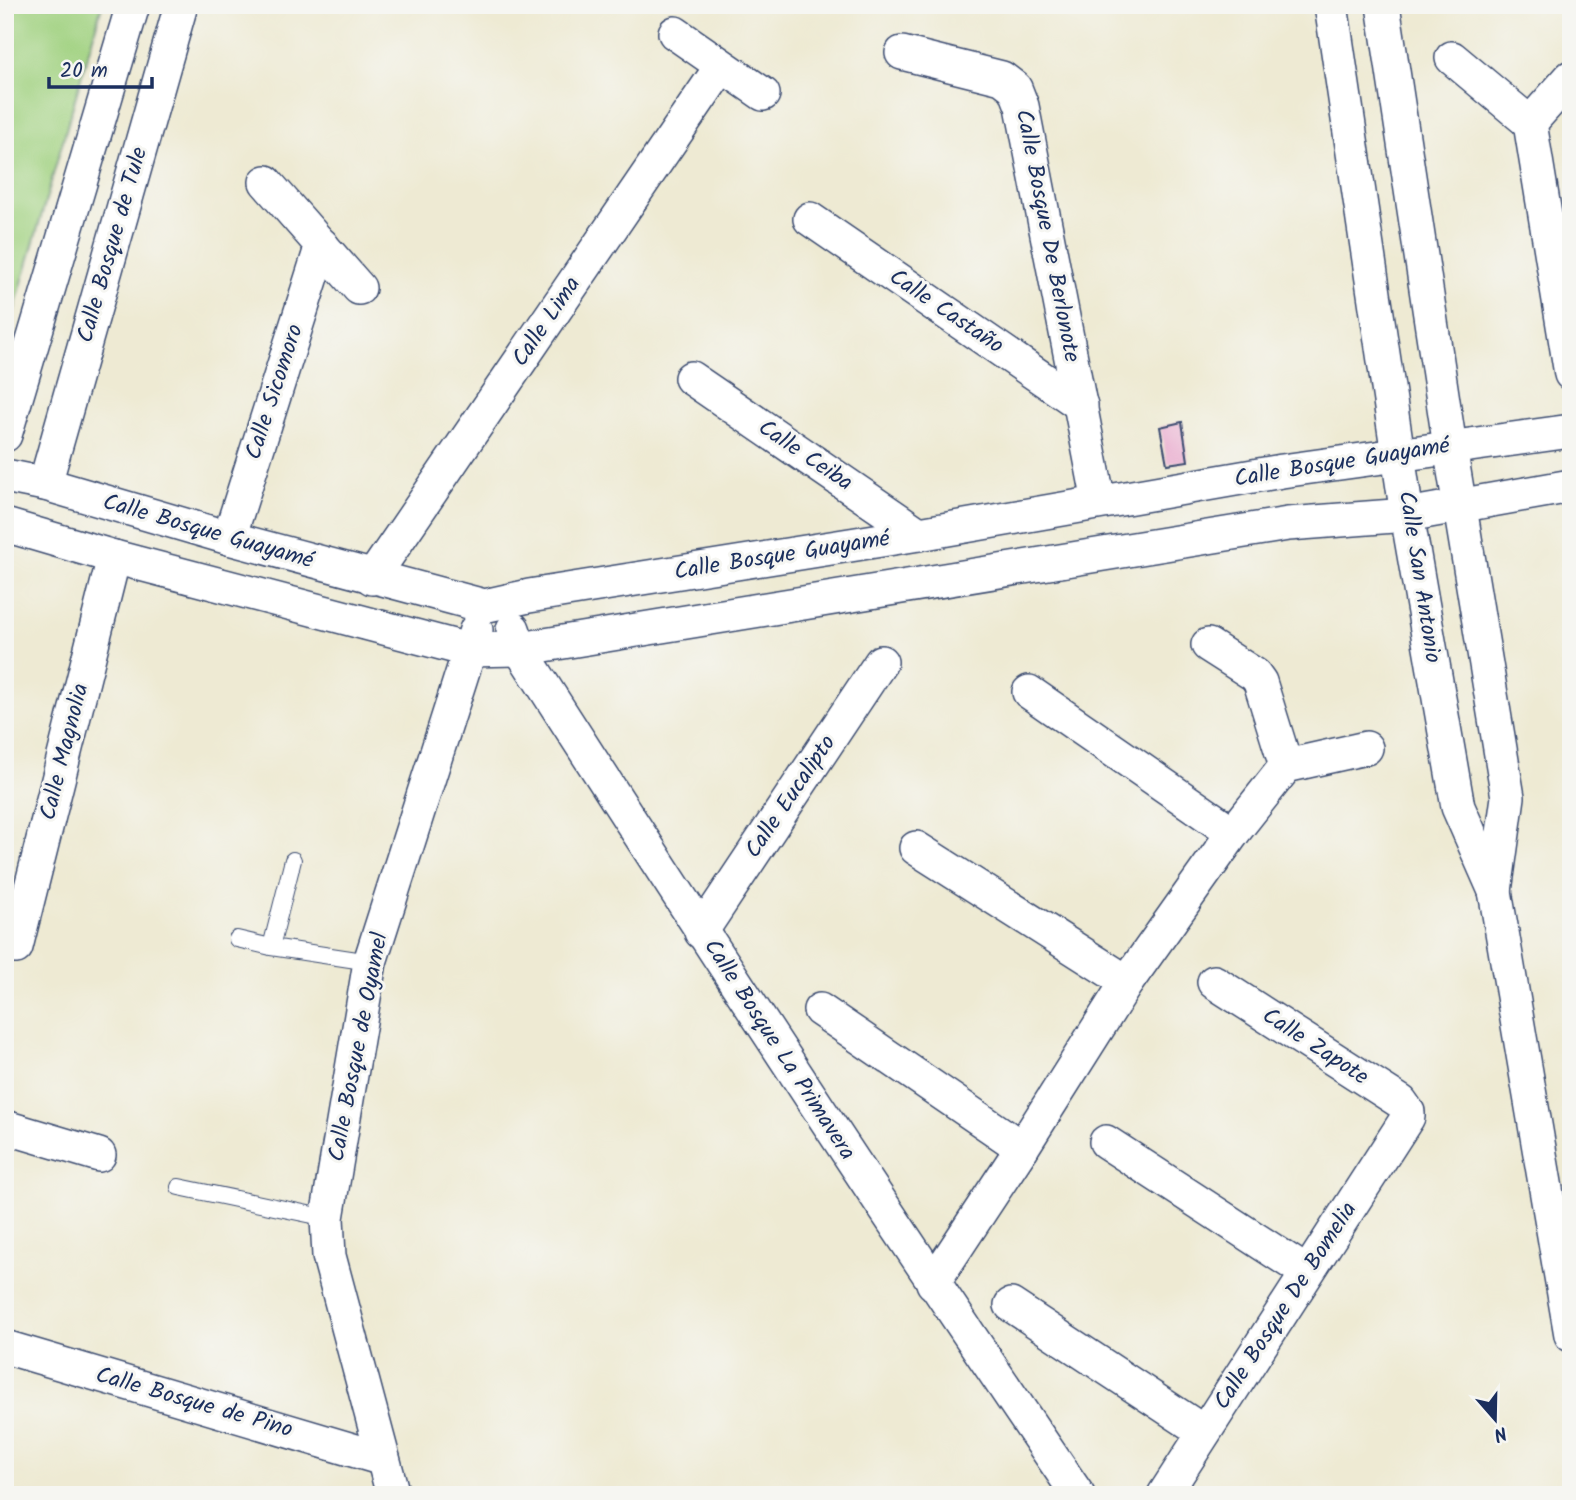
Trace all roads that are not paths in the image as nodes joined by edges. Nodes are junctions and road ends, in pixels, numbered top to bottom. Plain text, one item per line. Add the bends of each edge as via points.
1 (133, 5) edge
2 (181, 5) edge
3 (1331, 5) edge
4 (1384, 5) edge
5 (674, 33) dead end
6 (902, 52) dead end
7 (1452, 58) dead end
8 (722, 67) junction
9 (1571, 76) edge
10 (763, 94) dead end
11 (1530, 122) junction
12 (266, 182) dead end
13 (810, 219) dead end
14 (322, 245) junction
15 (1561, 256) edge
16 (359, 288) dead end
17 (1571, 374) edge
18 (691, 378) dead end
19 (1081, 405) junction
20 (1571, 432) edge
21 (5, 435) edge
22 (1451, 447) junction
23 (1399, 453) junction
24 (1282, 471) junction
25 (5, 476) edge
26 (45, 484) junction
27 (1571, 486) edge
28 (1099, 502) junction
29 (1460, 506) junction
30 (1407, 514) junction
31 (1288, 524) junction
32 (5, 525) edge
33 (919, 534) junction
34 (229, 538) junction
35 (114, 557) junction
36 (372, 578) junction
37 (528, 596) junction
38 (484, 606) junction
39 (1208, 645) dead end
40 (520, 649) junction
41 (468, 650) junction
42 (881, 662) dead end
43 (1029, 692) dead end
44 (1366, 748) dead end
45 (1286, 766) junction
46 (1233, 832) junction
47 (916, 848) dead end
48 (293, 860) dead end
49 (1495, 891) junction
50 (701, 932) junction
51 (237, 939) dead end
52 (16, 947) dead end
53 (271, 947) junction
54 (370, 962) junction
55 (1127, 982) junction
56 (1214, 982) dead end
57 (820, 1010) dead end
58 (1408, 1118) joint
59 (5, 1127) edge
60 (1106, 1142) dead end
61 (1022, 1148) junction
62 (99, 1155) dead end
63 (179, 1187) dead end
64 (327, 1218) junction
65 (1306, 1272) junction
66 (933, 1283) junction
67 (1011, 1304) dead end
68 (1571, 1335) edge
69 (5, 1347) edge
70 (1204, 1432) junction
71 (383, 1459) junction
72 (393, 1495) edge
73 (1078, 1495) edge
74 (1164, 1495) edge

1 - 21 street
2 - 26 street, Calle Bosque de Tule
3 - 23 street, Calle San Antonio
4 - 22 street, Calle San Antonio
5 - 8 street
6 - 19 street, Calle Bosque De Berlonote via 1002,78 1015,88
7 - 11 street
8 - 10 street
8 - 36 street, Calle Lima
9 - 11 street
11 - 15 street
12 - 14 street
13 - 19 street, Calle Castaño
14 - 16 street
14 - 34 street, Calle Sicomoro
15 - 17 street
18 - 33 street, Calle Ceiba
19 - 28 street, Calle Bosque De Berlonote
20 - 22 street, Calle Bosque Guayamé
22 - 23 street, Calle Bosque Guayamé
22 - 29 street, Calle San Antonio
23 - 24 street, Calle Bosque Guayamé
23 - 30 street, Calle San Antonio
24 - 28 street, Calle Bosque Guayamé
24 - 31 street via 1278,506
25 - 26 street, Calle Bosque Guayamé
26 - 34 street, Calle Bosque Guayamé
27 - 29 street, Calle Bosque Guayamé
28 - 33 street, Calle Bosque Guayamé
29 - 30 street, Calle Bosque Guayamé
29 - 49 street, Calle San Antonio via 1508,797
30 - 31 street, Calle Bosque Guayamé
30 - 49 street, Calle San Antonio via 1458,807
31 - 40 street, Calle Bosque Guayamé
32 - 35 street, Calle Bosque Guayamé
33 - 37 street, Calle Bosque Guayamé
34 - 36 street, Calle Bosque Guayamé
35 - 41 street, Calle Bosque Guayamé
35 - 52 street, Calle Magnolia
36 - 38 street, Calle Bosque Guayamé
37 - 38 street, Calle Bosque Guayamé
37 - 40 street, Calle Bosque La Primavera via 514,617
38 - 41 street, Calle Bosque de Oyamel
39 - 45 street via 1260,682
40 - 41 street, Calle Bosque Guayamé
40 - 50 street, Calle Bosque La Primavera
41 - 54 street, Calle Bosque de Oyamel
42 - 50 street, Calle Eucalipto
43 - 46 street
44 - 45 street
45 - 46 street
46 - 55 street
47 - 55 street
48 - 53 lane
49 - 68 street, Calle San Antonio
50 - 66 street, Calle Bosque La Primavera
51 - 53 lane
53 - 54 lane
54 - 64 street, Calle Bosque de Oyamel
55 - 61 street
56 - 58 street, Calle Zapote via 1401,1102
57 - 61 street
58 - 65 street, Calle Bosque De Bomelia
59 - 62 street
60 - 65 street
61 - 66 street
63 - 64 lane
64 - 71 street, Calle Bosque de Oyamel via 329,1256
65 - 70 street, Calle Bosque De Bomelia
66 - 73 street, Calle Bosque La Primavera
67 - 70 street
69 - 71 street, Calle Bosque de Pino
70 - 74 street, Calle Bosque De Bomelia
71 - 72 street, Calle Bosque de Oyamel

